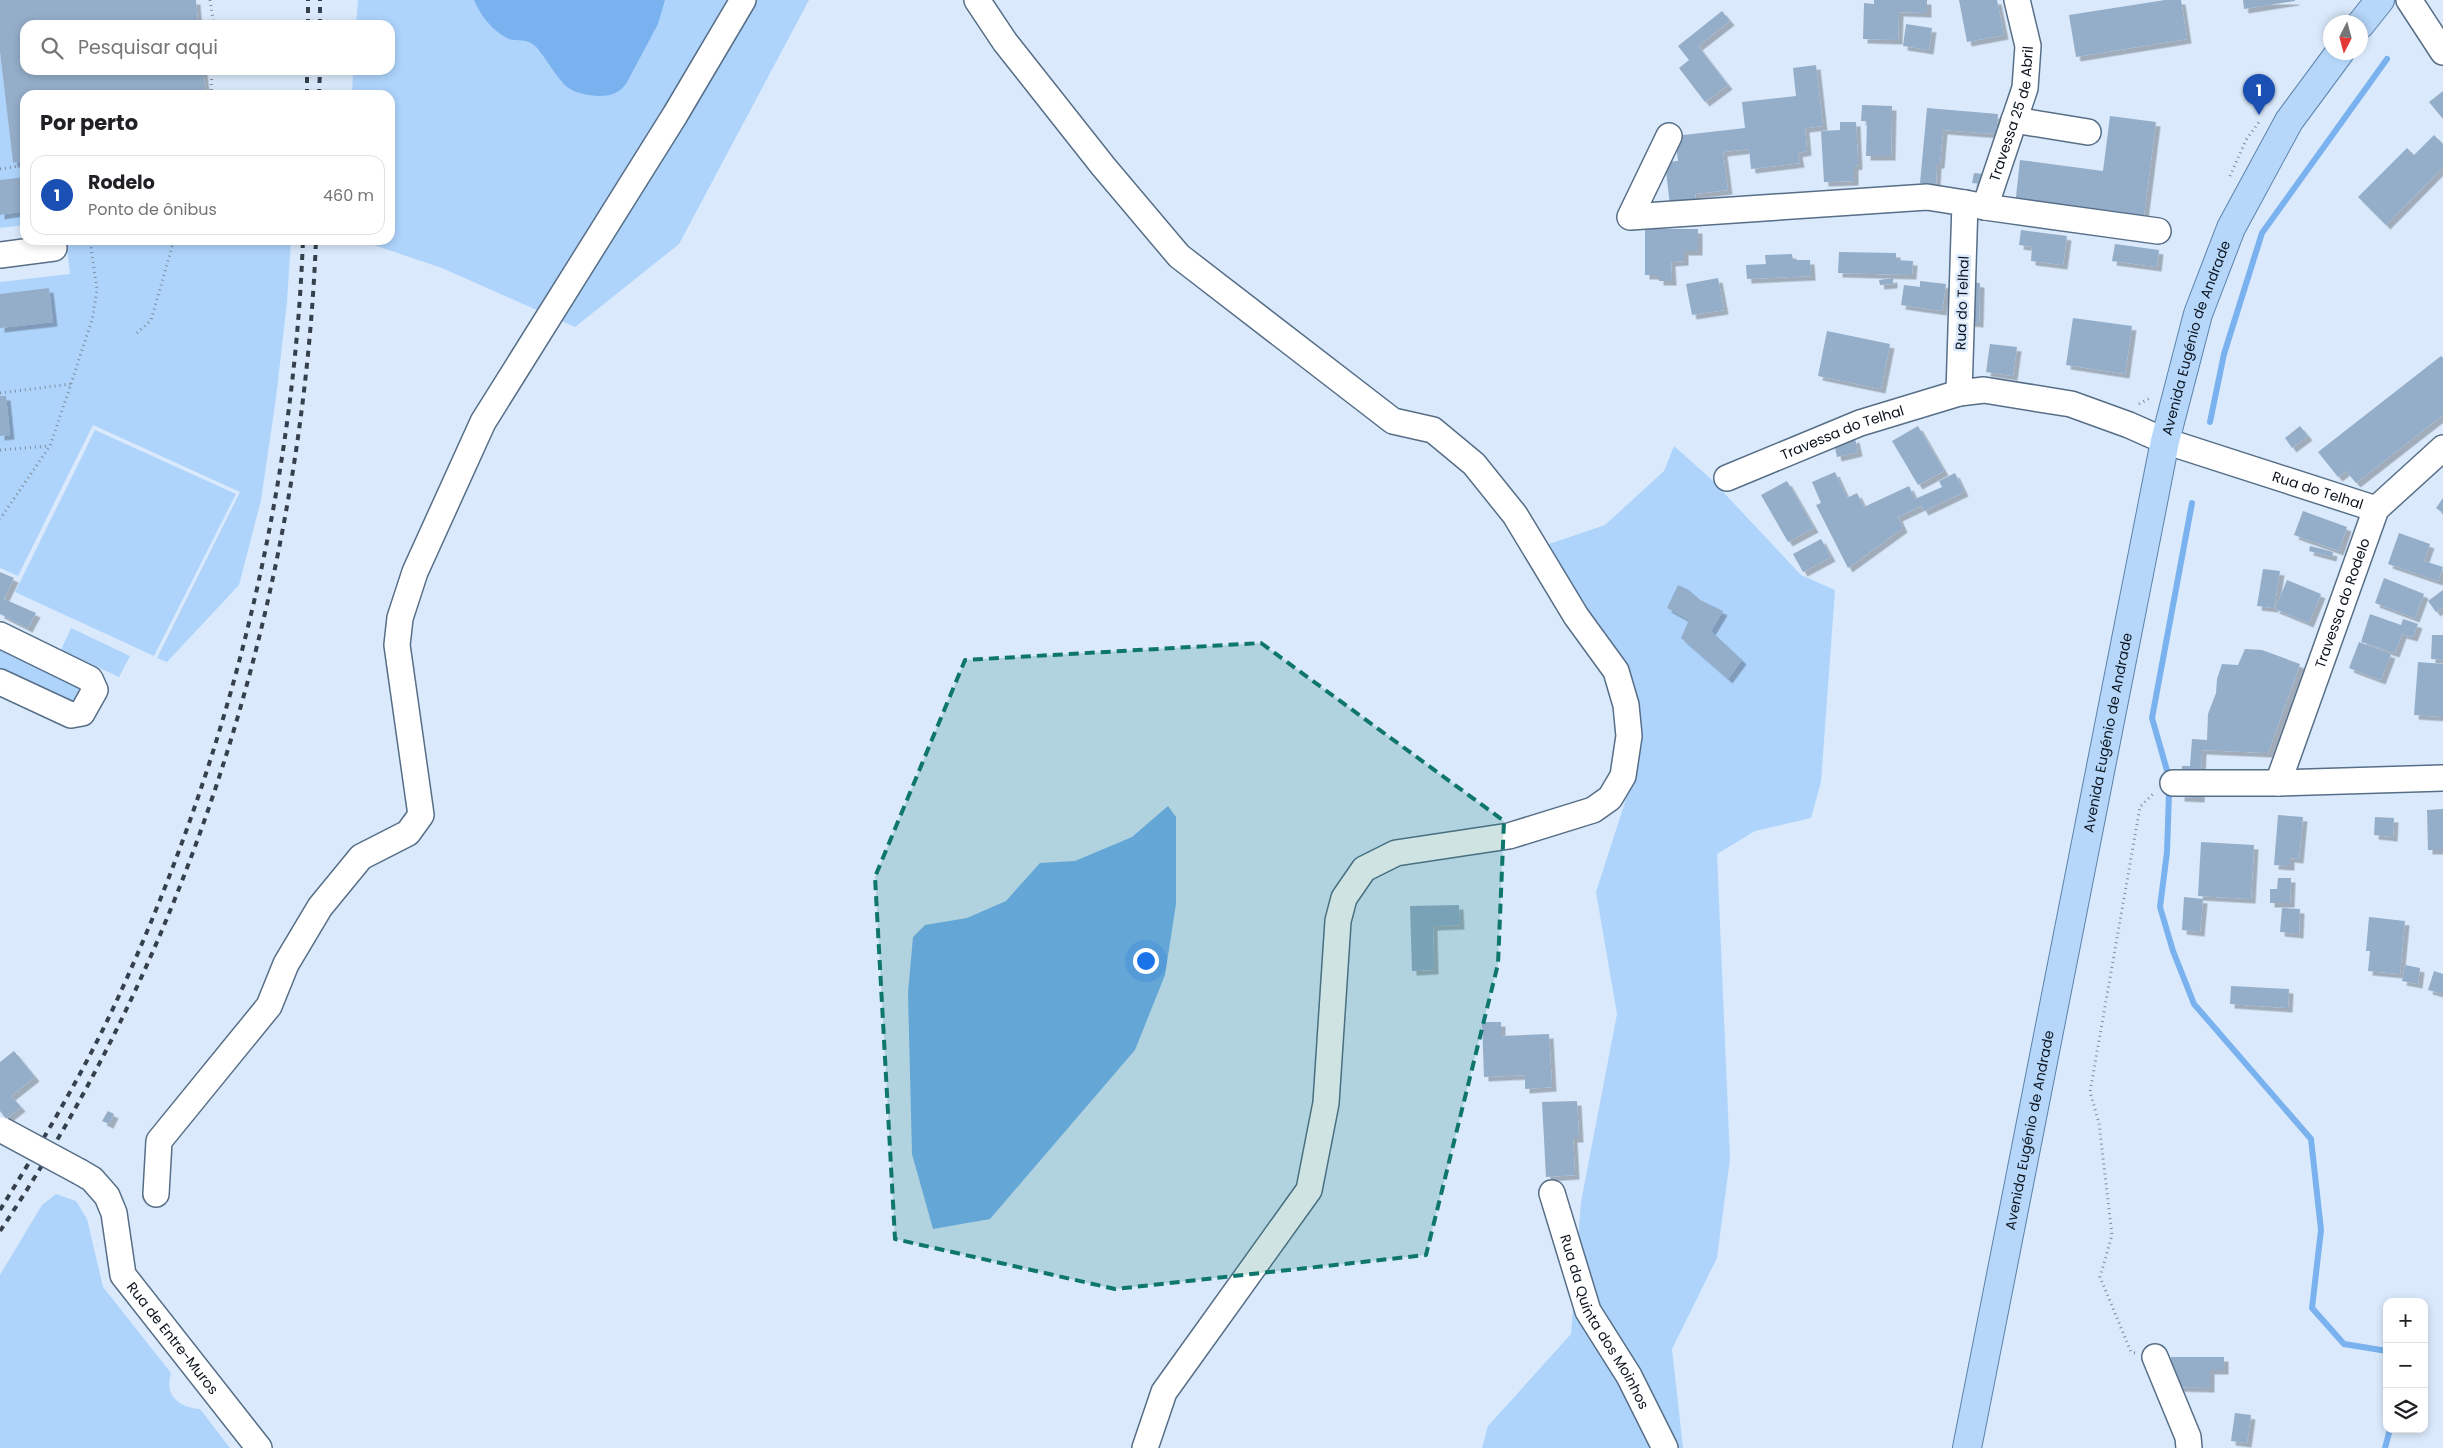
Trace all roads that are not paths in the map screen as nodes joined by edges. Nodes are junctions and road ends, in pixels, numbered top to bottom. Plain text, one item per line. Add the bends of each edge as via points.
1 (743, 0) edge
2 (977, 0) edge
3 (2017, 0) edge
4 (2380, 0) edge
5 (2409, 0) edge
6 (2368, 15) edge
7 (2443, 52) edge
8 (2334, 60) edge
9 (2014, 120) junction
10 (2088, 132) dead end
11 (1669, 136) dead end
12 (1975, 205) junction
13 (2158, 230) dead end
14 (54, 248) dead end
15 (0, 255) edge
16 (1959, 393) junction
17 (2165, 442) junction
18 (2443, 448) edge
19 (1727, 478) dead end
20 (2376, 508) junction
21 (0, 635) edge
22 (0, 682) edge
23 (2443, 778) edge
24 (2173, 783) road end
25 (2278, 783) junction
26 (1, 1129) edge
27 (1552, 1193) dead end
28 (156, 1194) dead end
29 (2155, 1357) road end
30 (259, 1448) edge
31 (1145, 1448) edge
32 (1665, 1448) edge
33 (1967, 1448) edge
34 (2188, 1448) edge

1 - 28 street via 483,422 414,572 400,618 397,646 421,815 408,833 361,858 320,907 286,964 269,1006 159,1141
2 - 31 street via 1005,42 1180,256 1393,421 1433,430 1474,464 1515,515 1576,616 1616,671 1626,706 1629,736 1623,776 1610,798 1593,810 1509,836 1396,853 1364,869 1344,898 1338,922 1326,1103 1309,1190 1164,1392
3 - 9 street, Travessa 25 de Abril via 2028,46 2025,88
4 - 6 main road
5 - 7 street
8 - 17 main road, Avenida Eugénio de Andrade via 2289,121 2231,228 2198,314
9 - 10 street
9 - 12 street, Travessa 25 de Abril
11 - 12 street via 1630,217 1927,197
12 - 13 street
12 - 16 street, Rua do Telhal
14 - 15 street
16 - 17 street, Rua do Telhal via 1984,390 2071,404
16 - 19 street, Travessa do Telhal via 1860,424
17 - 20 street, Rua do Telhal
17 - 33 main road, Avenida Eugénio de Andrade
18 - 20 street, Travessa do Rodelo
20 - 25 street, Travessa do Rodelo
21 - 22 street via 90,679 95,690 82,713 70,715
23 - 25 street
24 - 25 street
26 - 30 street, Rua de Entre-Muros, bridge via 92,1179 107,1196 114,1213 123,1275
27 - 32 street, Rua da Quinta dos Moinhos via 1588,1311 1630,1376
29 - 34 street via 2188,1437

